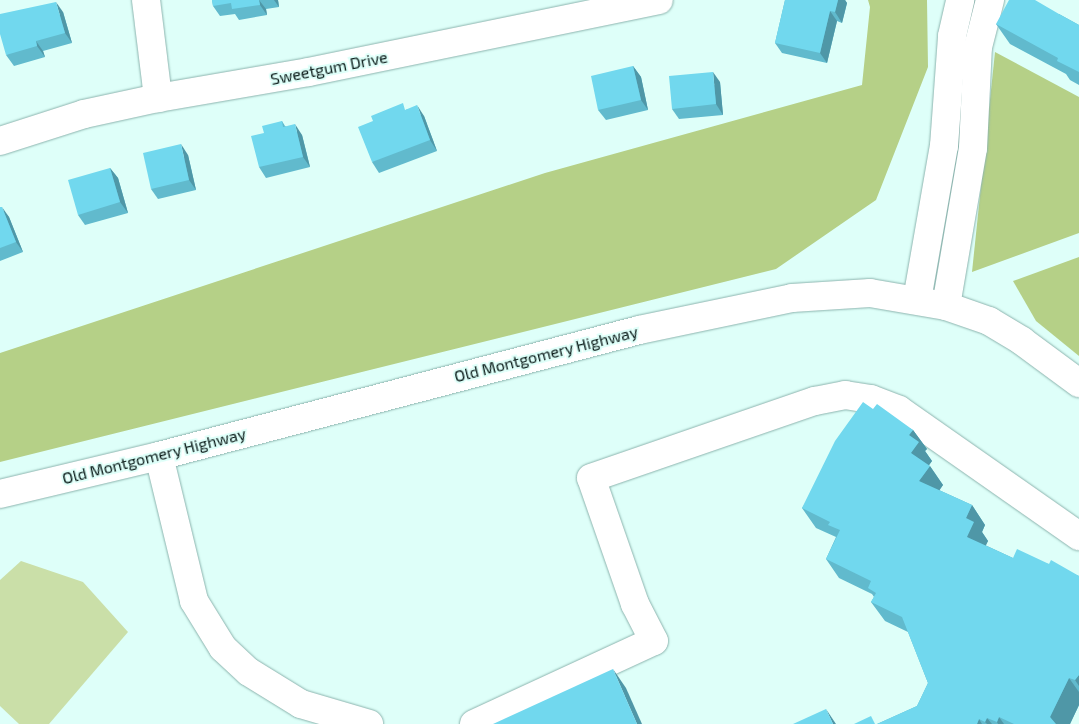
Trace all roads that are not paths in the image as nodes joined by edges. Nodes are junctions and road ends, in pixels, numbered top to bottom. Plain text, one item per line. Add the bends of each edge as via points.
1 (146, 0) edge
2 (659, 0) edge
3 (960, 0) edge
4 (990, 0) edge
5 (158, 98) junction
6 (0, 141) edge
7 (917, 300) junction
8 (946, 306) junction
9 (1079, 383) edge
10 (159, 456) junction
11 (0, 494) edge
12 (1079, 536) edge
13 (369, 724) edge
14 (474, 724) edge

1 - 5 street
2 - 5 street, Sweetgum Drive via 309,72
3 - 7 street via 952,36 944,146
4 - 8 street via 978,47 973,148
5 - 6 street, Sweetgum Drive via 84,114
7 - 8 street, Old Montgomery Highway
7 - 10 street, Old Montgomery Highway via 870,293 792,298 746,306 541,355
8 - 9 street, Old Montgomery Highway via 989,321
10 - 11 street, Old Montgomery Highway
10 - 13 street via 194,601 223,648 249,672 301,704
12 - 14 street via 899,410 846,395 815,402 591,478 635,604 654,641

